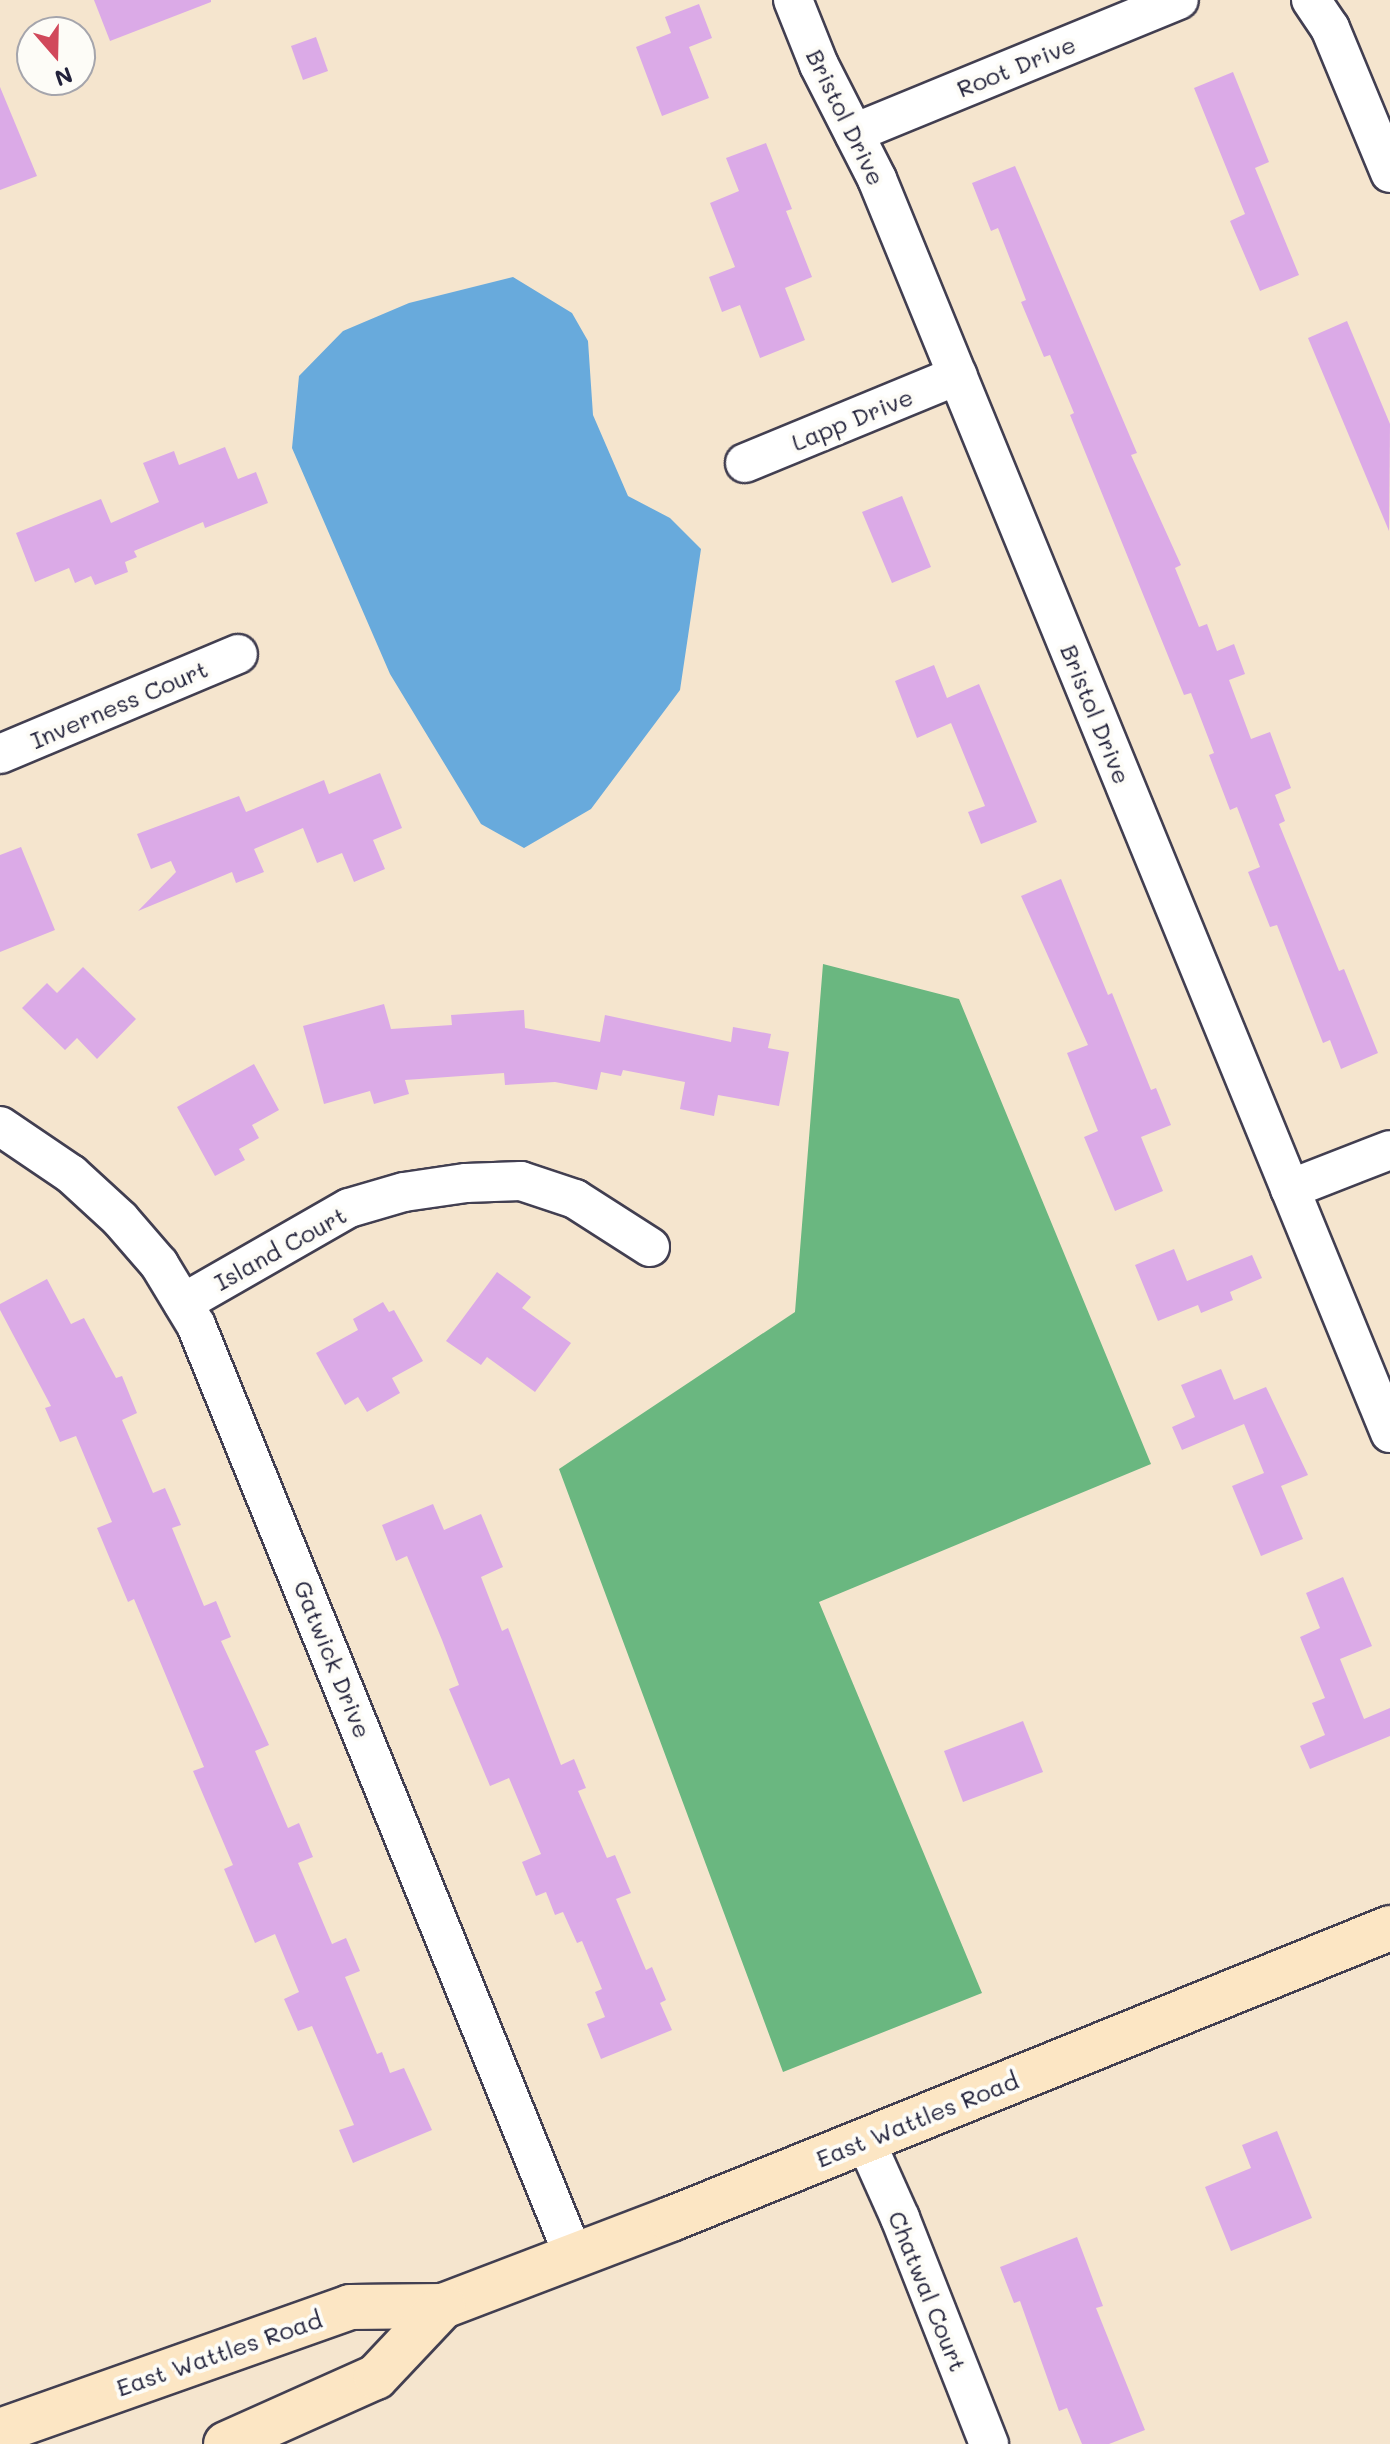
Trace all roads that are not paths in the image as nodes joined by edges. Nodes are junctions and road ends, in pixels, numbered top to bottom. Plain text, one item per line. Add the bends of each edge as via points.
1 (793, 0) edge
2 (1179, 0) edge
3 (1311, 0) edge
4 (854, 133) junction
5 (1390, 173) edge
6 (958, 375) junction
7 (745, 463) dead end
8 (238, 654) dead end
9 (0, 754) edge
10 (0, 1126) edge
11 (1390, 1150) edge
12 (1290, 1189) junction
13 (650, 1247) dead end
14 (183, 1303) junction
15 (1390, 1433) edge
16 (1390, 1928) edge
17 (865, 2140) junction
18 (574, 2257) junction
19 (443, 2306) junction
20 (0, 2431) edge
21 (226, 2444) edge
22 (989, 2444) edge

1 - 4 street, Bristol Drive
2 - 4 street, Root Drive
3 - 5 street via 1330,28
4 - 6 street, Bristol Drive
6 - 7 street, Lapp Drive
6 - 12 street, Bristol Drive
8 - 9 street, Inverness Court
10 - 14 street, Gatwick Drive via 71,1174 120,1219 159,1264
11 - 12 street
12 - 15 street, Bristol Drive
13 - 14 street, Island Court via 575,1199 521,1181 466,1183 404,1192 349,1208
14 - 18 street, Gatwick Drive via 213,1361
16 - 17 main road, East Wattles Road
17 - 18 main road, East Wattles Road
17 - 22 street, Chatwal Court
18 - 19 main road, East Wattles Road
19 - 20 main road, East Wattles Road via 350,2307
19 - 21 main road, East Wattles Road via 376,2377

